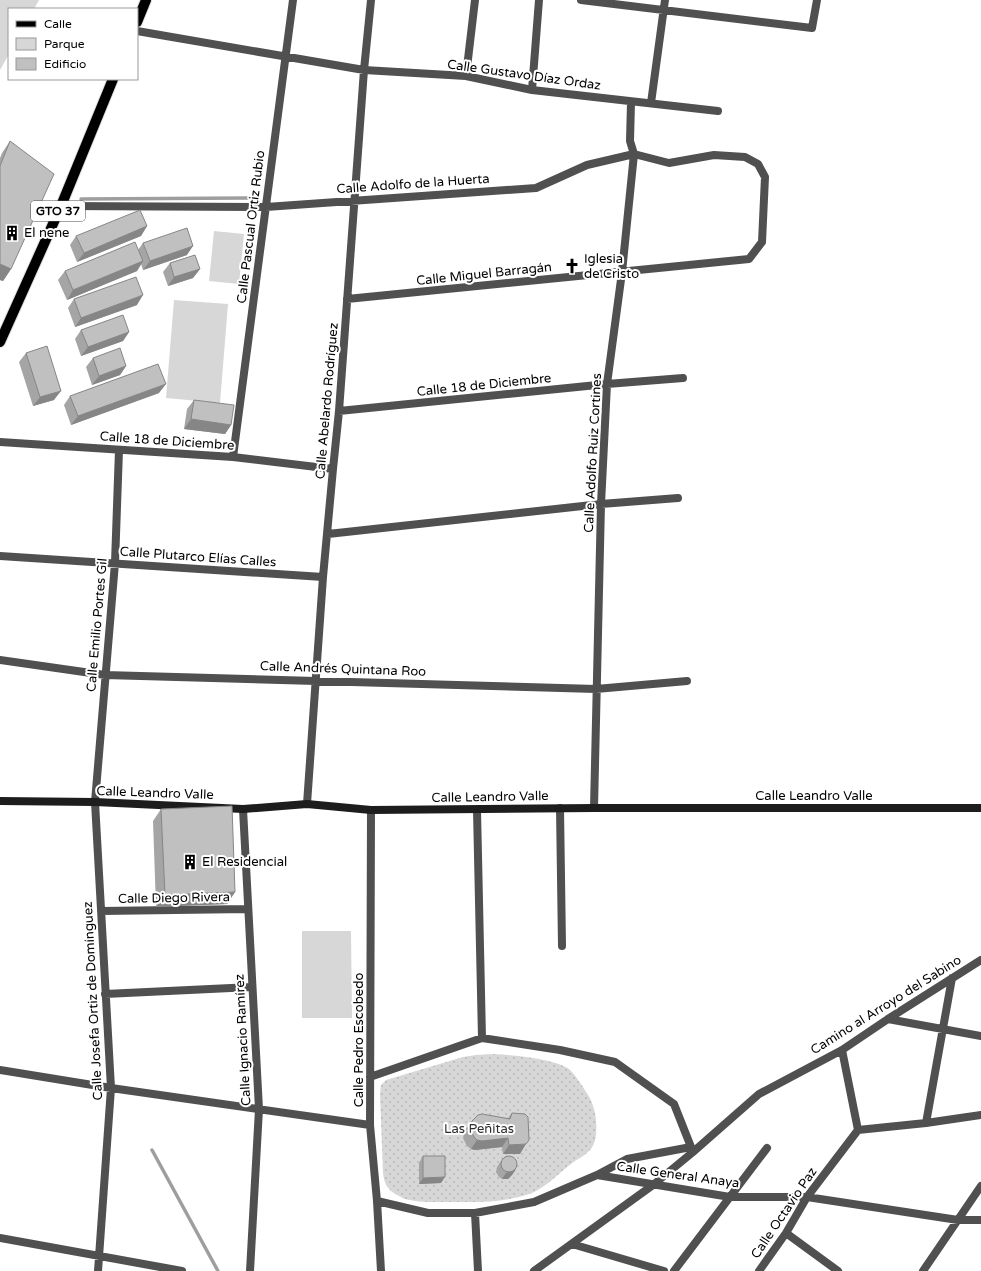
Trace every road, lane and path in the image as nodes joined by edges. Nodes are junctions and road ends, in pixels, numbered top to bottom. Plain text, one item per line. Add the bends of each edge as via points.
1 (142, 0) edge
2 (146, 0) edge
3 (293, 0) edge
4 (371, 0) edge
5 (475, 0) edge
6 (539, 0) edge
7 (581, 0) edge
8 (665, 0) edge
9 (817, 0) edge
10 (663, 9) junction
11 (139, 17) edge
12 (138, 31) edge
13 (285, 56) junction
14 (364, 70) junction
15 (466, 76) junction
16 (114, 80) edge
17 (532, 90) junction
18 (631, 102) junction
19 (651, 103) junction
20 (718, 110) dead end
21 (634, 154) junction
22 (758, 164) joint
23 (355, 200) junction
24 (61, 206) junction
25 (266, 207) junction
26 (622, 272) junction
27 (347, 300) junction
28 (0, 342) edge
29 (683, 378) dead end
30 (607, 384) junction
31 (340, 411) junction
32 (0, 442) edge
33 (119, 450) junction
34 (233, 457) junction
35 (333, 469) junction
36 (678, 498) dead end
37 (601, 504) junction
38 (328, 534) junction
39 (0, 556) edge
40 (115, 563) junction
41 (323, 577) junction
42 (0, 660) edge
43 (105, 675) junction
44 (316, 680) junction
45 (687, 681) dead end
46 (596, 689) junction
47 (0, 801) edge
48 (95, 802) junction
49 (307, 804) junction
50 (560, 808) junction
51 (594, 808) junction
52 (981, 808) edge
53 (243, 809) junction
54 (371, 810) junction
55 (477, 810) junction
56 (248, 909) junction
57 (101, 911) junction
58 (562, 946) dead end
59 (981, 960) edge
60 (952, 978) junction
61 (252, 987) junction
62 (105, 994) junction
63 (888, 1019) junction
64 (943, 1029) junction
65 (981, 1036) edge
66 (482, 1038) junction
67 (842, 1050) junction
68 (0, 1070) edge
69 (370, 1077) junction
70 (111, 1088) junction
71 (259, 1109) junction
72 (981, 1116) edge
73 (926, 1123) junction
74 (370, 1125) junction
75 (858, 1130) junction
76 (767, 1148) dead end
77 (692, 1150) junction
78 (597, 1175) junction
79 (653, 1185) junction
80 (981, 1186) edge
81 (730, 1197) junction
82 (807, 1197) junction
83 (377, 1201) junction
84 (475, 1213) junction
85 (958, 1220) junction
86 (981, 1220) edge
87 (786, 1234) junction
88 (0, 1238) edge
89 (572, 1244) junction
90 (98, 1256) junction
91 (98, 1271) edge
92 (182, 1271) edge
93 (250, 1271) edge
94 (381, 1271) edge
95 (478, 1271) edge
96 (534, 1271) edge
97 (664, 1271) edge
98 (674, 1271) edge
99 (759, 1271) edge
100 (838, 1271) edge
101 (923, 1271) edge

1 - 11 main road
2 - 11 main road
3 - 13 street, Calle Pascual Ortiz Rubio
4 - 14 street, Calle Abelardo Rodríguez
5 - 15 street
6 - 17 street
7 - 10 street
8 - 10 street
9 - 10 street via 812,28
10 - 19 street
12 - 13 street, Calle Gustavo Díaz Ordaz
13 - 14 street, Calle Gustavo Díaz Ordaz
13 - 25 street, Calle Pascual Ortiz Rubio
14 - 15 street, Calle Gustavo Díaz Ordaz
14 - 23 street, Calle Abelardo Rodríguez
15 - 17 street, Calle Gustavo Díaz Ordaz
16 - 24 main road, GTO 37
17 - 18 street, Calle Gustavo Díaz Ordaz
18 - 19 street, Calle Gustavo Díaz Ordaz
18 - 21 street, Calle Adolfo Ruiz Cortines via 630,141
19 - 20 street, Calle Gustavo Díaz Ordaz
21 - 22 street, Calle Adolfo de la Huerta via 669,163 714,155 745,157
21 - 23 street, Calle Adolfo de la Huerta via 587,165 536,188
21 - 26 street, Calle Adolfo Ruiz Cortines
22 - 26 street, Calle Miguel Barragán via 765,177 762,242 749,259
23 - 25 street, Calle Adolfo de la Huerta
23 - 27 street, Calle Abelardo Rodríguez
24 - 25 street, Calle Adolfo de la Huerta
24 - 28 main road, GTO 37
25 - 34 street, Calle Pascual Ortiz Rubio
26 - 27 street, Calle Miguel Barragán
26 - 30 street, Calle Adolfo Ruiz Cortines
27 - 31 street, Calle Abelardo Rodríguez
29 - 30 street, Calle 18 de Diciembre
30 - 31 street, Calle 18 de Diciembre
30 - 37 street, Calle Adolfo Ruiz Cortines
31 - 35 street, Calle Abelardo Rodríguez
32 - 33 street, Calle 18 de Diciembre
33 - 34 street, Calle 18 de Diciembre
33 - 40 street, Calle Emilio Portes Gil
34 - 35 street, Calle 18 de Diciembre
35 - 38 street, Calle Abelardo Rodríguez
36 - 37 street
37 - 38 street
37 - 46 street, Calle Adolfo Ruiz Cortines
38 - 41 street, Calle Abelardo Rodríguez
39 - 40 street, Calle Plutarco Elías Calles
40 - 41 street, Calle Plutarco Elías Calles
40 - 43 street, Calle Emilio Portes Gil
41 - 44 street, Calle Abelardo Rodríguez
42 - 43 street, Calle Andrés Quintana Roo
43 - 44 street, Calle Andrés Quintana Roo
43 - 48 street, Calle Emilio Portes Gil
44 - 46 street, Calle Andrés Quintana Roo
44 - 49 street, Calle Abelardo Rodríguez
45 - 46 street, Calle Andrés Quintana Roo
46 - 51 street, Calle Adolfo Ruiz Cortines
47 - 48 street, Calle Leandro Valle
48 - 53 street, Calle Leandro Valle
48 - 57 street, Calle Josefa Ortiz de Domínguez
49 - 53 street, Calle Leandro Valle
49 - 54 street, Calle Leandro Valle
50 - 51 street, Calle Leandro Valle
50 - 55 street, Calle Leandro Valle
50 - 58 street
51 - 52 street, Calle Leandro Valle
53 - 56 street, Calle Ignacio Ramírez
54 - 55 street, Calle Leandro Valle
54 - 69 street, Calle Pedro Escobedo
55 - 66 street
56 - 57 street, Calle Diego Rivera
56 - 61 street, Calle Ignacio Ramírez
57 - 62 street, Calle Josefa Ortiz de Domínguez
59 - 60 street, Camino al Arroyo del Sabino
60 - 63 street, Camino al Arroyo del Sabino
60 - 64 street
61 - 62 street
61 - 71 street, Calle Ignacio Ramírez
62 - 70 street, Calle Josefa Ortiz de Domínguez
63 - 64 street
63 - 67 street, Camino al Arroyo del Sabino
64 - 65 street
64 - 73 street
66 - 69 street
66 - 77 street via 560,1050 615,1062 674,1104
67 - 75 street
67 - 77 street, Camino al Arroyo del Sabino via 759,1094
68 - 70 street
69 - 74 street, Calle Pedro Escobedo
70 - 71 street
70 - 90 street, Calle Josefa Ortiz de Domínguez
71 - 74 street
71 - 93 street, Calle Ignacio Ramírez
72 - 73 street
73 - 75 street
74 - 83 street, Calle Pedro Escobedo
75 - 82 street, Calle Octavio Paz
76 - 81 street
77 - 78 street via 628,1159
77 - 79 street, Camino al Arroyo del Sabino
78 - 79 street, Calle General Anaya
78 - 84 street, Calle General Anaya via 534,1202
79 - 81 street, Calle General Anaya
79 - 89 street, Camino al Arroyo del Sabino
80 - 85 street
81 - 82 street, Calle General Anaya
81 - 98 street
82 - 85 street, Calle General Anaya
82 - 87 street, Calle Octavio Paz
83 - 84 street, Calle General Anaya via 428,1213
83 - 94 street, Calle Pedro Escobedo
84 - 95 street
85 - 86 street, Calle General Anaya
85 - 101 street
87 - 99 street, Calle Octavio Paz
87 - 100 street
88 - 90 street
89 - 96 street, Camino al Arroyo del Sabino
89 - 97 street
90 - 91 street, Calle Josefa Ortiz de Domínguez
90 - 92 street

